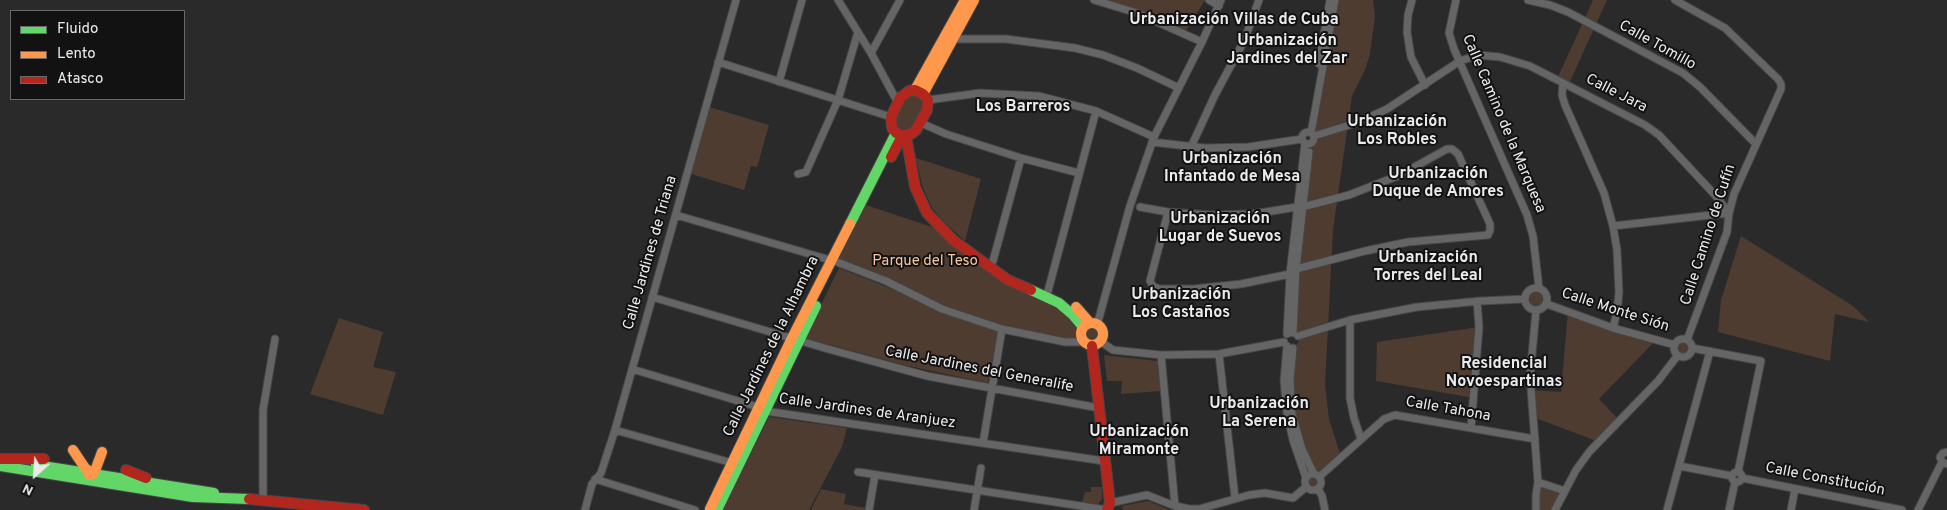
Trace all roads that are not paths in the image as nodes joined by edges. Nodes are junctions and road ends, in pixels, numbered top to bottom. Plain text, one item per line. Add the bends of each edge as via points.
1 (736, 0) edge
2 (802, 0) edge
3 (838, 0) edge
4 (900, 0) edge
5 (965, 0) edge
6 (974, 0) edge
7 (1094, 0) edge
8 (1209, 0) edge
9 (1259, 0) edge
10 (1330, 0) edge
11 (1335, 0) edge
12 (1412, 0) edge
13 (1456, 0) edge
14 (1528, 0) edge
15 (1675, 0) edge
16 (1220, 3) edge
17 (858, 32) junction
18 (952, 39) junction
19 (1202, 42) junction
20 (871, 53) junction
21 (1460, 61) junction
22 (718, 62) junction
23 (779, 82) junction
24 (1563, 83) junction
25 (1425, 86) junction
26 (1179, 88) junction
27 (922, 94) junction
28 (838, 100) junction
29 (898, 103) junction
30 (1096, 111) junction
31 (891, 117) junction
32 (920, 123) junction
33 (1311, 134) junction
34 (904, 135) junction
35 (1153, 140) junction
36 (1306, 142) junction
37 (1756, 143) junction
38 (1191, 147) junction
39 (1021, 158) junction
40 (1079, 173) junction
41 (798, 174) dead end
42 (1140, 207) dead end
43 (1300, 207) junction
44 (1168, 212) junction
45 (1729, 213) junction
46 (676, 216) junction
47 (1614, 226) junction
48 (834, 261) junction
49 (993, 262) junction
50 (1293, 271) junction
51 (1539, 288) junction
52 (1048, 291) junction
53 (652, 297) junction
54 (1525, 299) junction
55 (1477, 301) junction
56 (1547, 304) junction
57 (1536, 311) junction
58 (1350, 320) junction
59 (1090, 325) junction
60 (1614, 328) junction
61 (1002, 330) junction
62 (1292, 335) junction
63 (275, 339) dead end
64 (795, 339) junction
65 (1687, 340) junction
66 (1092, 343) junction
67 (1675, 345) junction
68 (1288, 346) junction
69 (1692, 348) junction
70 (1710, 351) junction
71 (1219, 354) junction
72 (1161, 355) junction
73 (1678, 355) junction
74 (632, 369) junction
75 (992, 389) junction
76 (1099, 408) junction
77 (762, 409) junction
78 (1471, 428) junction
79 (615, 430) junction
80 (1361, 439) junction
81 (1535, 439) junction
82 (983, 443) junction
83 (73, 450) dead end
84 (102, 452) dead end
85 (1947, 452) edge
86 (0, 459) edge
87 (45, 459) dead end
88 (1104, 461) junction
89 (1945, 463) edge
90 (735, 464) junction
91 (0, 466) edge
92 (1679, 466) junction
93 (981, 468) dead end
94 (126, 470) dead end
95 (39, 472) junction
96 (858, 472) dead end
97 (92, 474) junction
98 (875, 475) junction
99 (1316, 475) junction
100 (1306, 478) junction
101 (1737, 478) junction
102 (595, 479) junction
103 (1538, 482) junction
104 (1306, 487) junction
105 (186, 488) junction
106 (1318, 489) junction
107 (1795, 489) junction
108 (146, 491) junction
109 (977, 491) junction
110 (1565, 491) junction
111 (1235, 498) junction
112 (258, 500) junction
113 (1175, 506) junction
114 (1108, 507) edge
115 (364, 510) edge
116 (585, 510) edge
117 (695, 510) edge
118 (712, 510) edge
119 (869, 510) edge
120 (974, 510) edge
121 (1325, 510) edge
122 (1536, 510) edge
123 (1555, 510) edge
124 (1667, 510) edge
125 (1731, 510) edge
126 (1791, 510) edge
127 (1902, 510) edge
128 (1918, 510) edge

1 - 22 street, Calle Jardines de Triana
2 - 23 street
3 - 17 street
4 - 20 street
5 - 27 street
6 - 18 street
7 - 19 street via 1137,13
8 - 16 street
9 - 38 street via 1244,41
10 - 33 street
11 - 33 street
12 - 25 street via 1408,15 1411,56
13 - 21 street, Calle Camino de la Marquesa via 1449,33
14 - 37 street, Calle Tomillo via 1568,12 1683,74
15 - 37 street, Calle Camino de Cufín via 1725,28 1781,84
16 - 19 street
17 - 20 street
17 - 28 street
18 - 26 street via 1006,39 1074,48 1137,68
18 - 27 street
19 - 26 street
20 - 29 street
21 - 24 street, Calle Jara via 1478,55 1500,57 1530,66
21 - 25 street
21 - 51 street, Calle Camino de la Marquesa via 1528,215
22 - 23 street
22 - 46 street, Calle Jardines de Triana
23 - 28 street
24 - 45 street, Calle Jara via 1646,124
24 - 47 street via 1565,105 1604,193
25 - 33 street via 1371,116 1333,131
26 - 35 street
27 - 29 street via 905,93
27 - 30 street via 1039,96
27 - 32 street via 927,110
28 - 31 street
28 - 41 street via 806,172
29 - 31 street
30 - 35 street
30 - 40 street
31 - 34 street via 892,128
32 - 34 street
32 - 39 street
33 - 36 street via 1314,141
33 - 36 street via 1303,134
34 - 48 street, Calle Jardines de la Alhambra
34 - 49 street via 932,208 958,235
34 - 59 street via 915,188 927,213 940,227 1008,280 1059,303
35 - 38 street
35 - 59 street
36 - 38 street
36 - 43 street
37 - 45 street, Calle Camino de Cufín
39 - 40 street
39 - 49 street
40 - 52 street
42 - 44 street
43 - 44 street via 1253,214
43 - 50 street
43 - 50 street via 1349,195 1400,175 1447,149 1458,154 1490,230 1488,235 1408,242
44 - 50 street via 1150,281 1159,289 1193,290 1241,284
45 - 47 street
45 - 65 street, Calle Camino de Cufín via 1727,232
46 - 48 street
46 - 53 street, Calle Jardines de Triana
47 - 60 street via 1618,250
48 - 61 street via 886,281 942,309
48 - 64 street, Calle Jardines de la Alhambra
49 - 52 street via 1016,278
50 - 62 street
51 - 54 street via 1531,289
51 - 56 street via 1547,295
52 - 59 street via 1077,309
53 - 64 street, Calle Jardines del Generalife
53 - 74 street, Calle Jardines de Triana
54 - 55 street
54 - 57 street via 1527,306
55 - 58 street via 1417,307
55 - 78 street via 1480,327
56 - 57 street
56 - 60 street, Calle Monte Sión
57 - 81 street via 1530,376
58 - 62 street
58 - 80 street via 1350,398
59 - 66 street via 1080,335
59 - 66 street via 1103,332
60 - 67 street, Calle Monte Sión
61 - 66 street via 1065,342
61 - 75 street
62 - 68 street
62 - 68 street via 1298,343
63 - 112 street via 263,410
64 - 75 street, Calle Jardines del Generalife via 927,376
64 - 77 street, Calle Jardines de la Alhambra
65 - 67 street via 1680,339
65 - 69 street
66 - 72 street via 1113,350
66 - 76 street
67 - 73 street
68 - 71 street
68 - 99 street via 1292,414 1302,449
68 - 100 street via 1284,381 1287,413 1292,440
69 - 70 street
69 - 73 street via 1686,356
70 - 92 street
70 - 101 street via 1761,361
71 - 72 street
71 - 111 street
72 - 113 street
73 - 110 street via 1658,381 1590,451
74 - 77 street, Calle Jardines de Aranjuez
74 - 79 street, Calle Jardines de Triana
75 - 76 street, Calle Jardines del Generalife
75 - 82 street
76 - 88 street
77 - 82 street, Calle Jardines de Aranjuez
77 - 90 street, Calle Jardines de la Alhambra
78 - 80 street, Calle Tahona via 1395,415 1384,419
78 - 81 street, Calle Tahona
79 - 90 street
79 - 102 street, Calle Jardines de Triana via 601,473
80 - 99 street, Calle Tahona
81 - 103 street
82 - 88 street, Calle Jardines de Aranjuez
83 - 97 street
84 - 97 street
85 - 89 street via 1940,456
86 - 87 street
86 - 97 street
88 - 114 street
89 - 128 street
90 - 118 street, Calle Jardines de la Alhambra
91 - 95 street
92 - 101 street, Calle Constitución
92 - 124 street
93 - 109 street
94 - 105 street
95 - 97 street via 84,477
95 - 108 street
96 - 98 street
97 - 105 street
97 - 108 street
98 - 109 street
98 - 119 street
99 - 100 street
99 - 106 street via 1321,484
100 - 104 street
101 - 107 street, Calle Constitución
101 - 125 street
102 - 116 street, Calle Jardines de Triana
102 - 117 street
103 - 110 street
103 - 122 street
104 - 106 street
104 - 111 street via 1292,498 1265,493
105 - 112 street
106 - 121 street
107 - 126 street
107 - 127 street, Calle Constitución
108 - 112 street via 193,498
109 - 114 street
109 - 120 street
110 - 123 street
111 - 113 street via 1205,508
112 - 115 street
113 - 114 street via 1147,495

